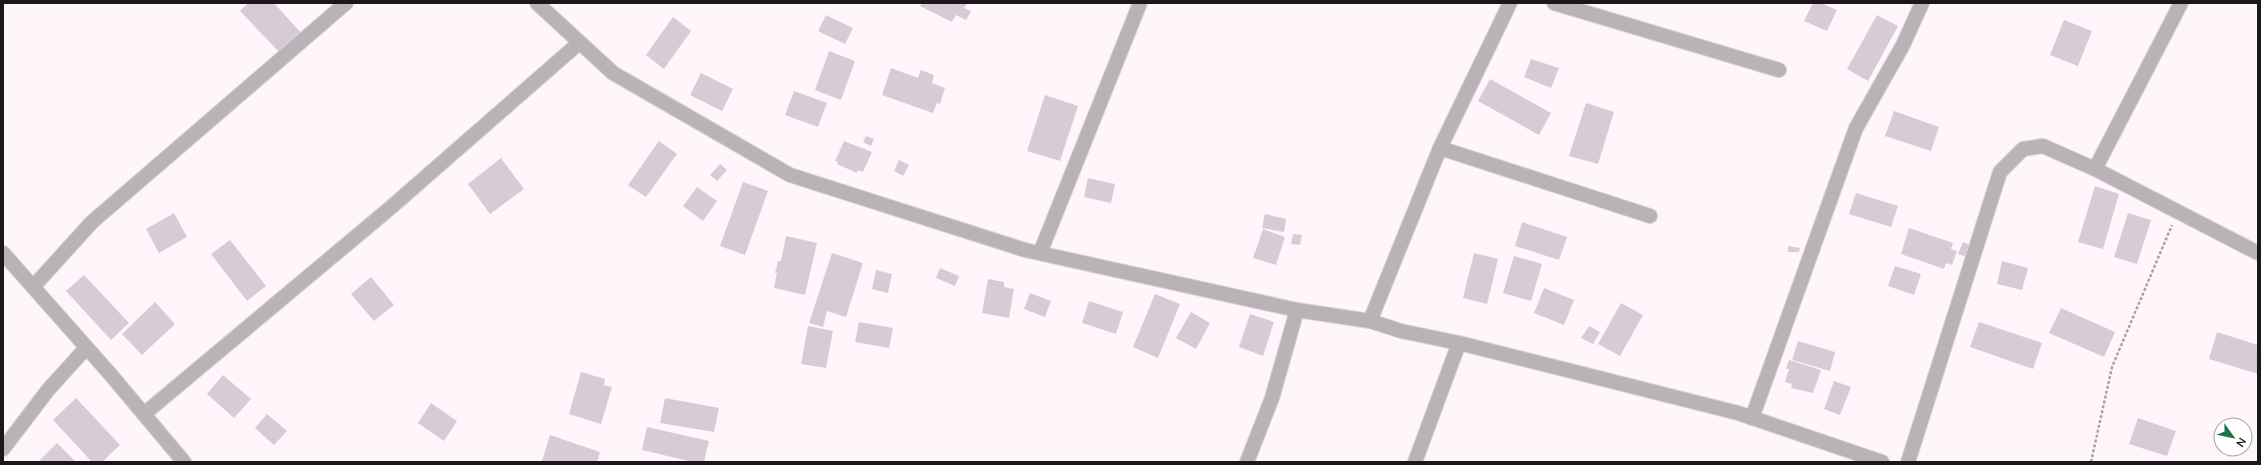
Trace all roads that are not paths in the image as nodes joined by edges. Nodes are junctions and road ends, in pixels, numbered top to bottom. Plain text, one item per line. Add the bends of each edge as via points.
1 (346, 3) edge
2 (537, 3) edge
3 (1140, 3) edge
4 (1510, 3) edge
5 (1554, 3) edge
6 (1922, 3) edge
7 (2181, 3) edge
8 (579, 43) junction
9 (1779, 70) dead end
10 (1440, 148) junction
11 (2095, 169) junction
12 (1650, 216) dead end
13 (3, 253) edge
14 (1040, 253) junction
15 (2258, 254) edge
16 (33, 287) junction
17 (1297, 310) junction
18 (1370, 321) junction
19 (1459, 343) junction
20 (86, 348) junction
21 (144, 414) junction
22 (1752, 418) junction
23 (3, 449) edge
24 (184, 462) edge
25 (1247, 462) edge
26 (1415, 462) edge
27 (1882, 462) edge
28 (1908, 462) edge

1 - 16 street via 92,222
2 - 8 street
3 - 14 street
4 - 10 street
5 - 9 street
6 - 22 street via 1903,44 1856,128
7 - 11 street
8 - 14 street via 613,74 790,175
8 - 21 street via 383,214
10 - 12 street
10 - 18 street
11 - 15 street
11 - 28 street via 2043,146 2022,148 2000,172
13 - 16 street
14 - 17 street
16 - 20 street
17 - 18 street
17 - 25 street via 1272,398
18 - 19 street via 1401,331
19 - 22 street
19 - 26 street
20 - 21 street
20 - 23 street via 48,390
21 - 24 street
22 - 27 street

